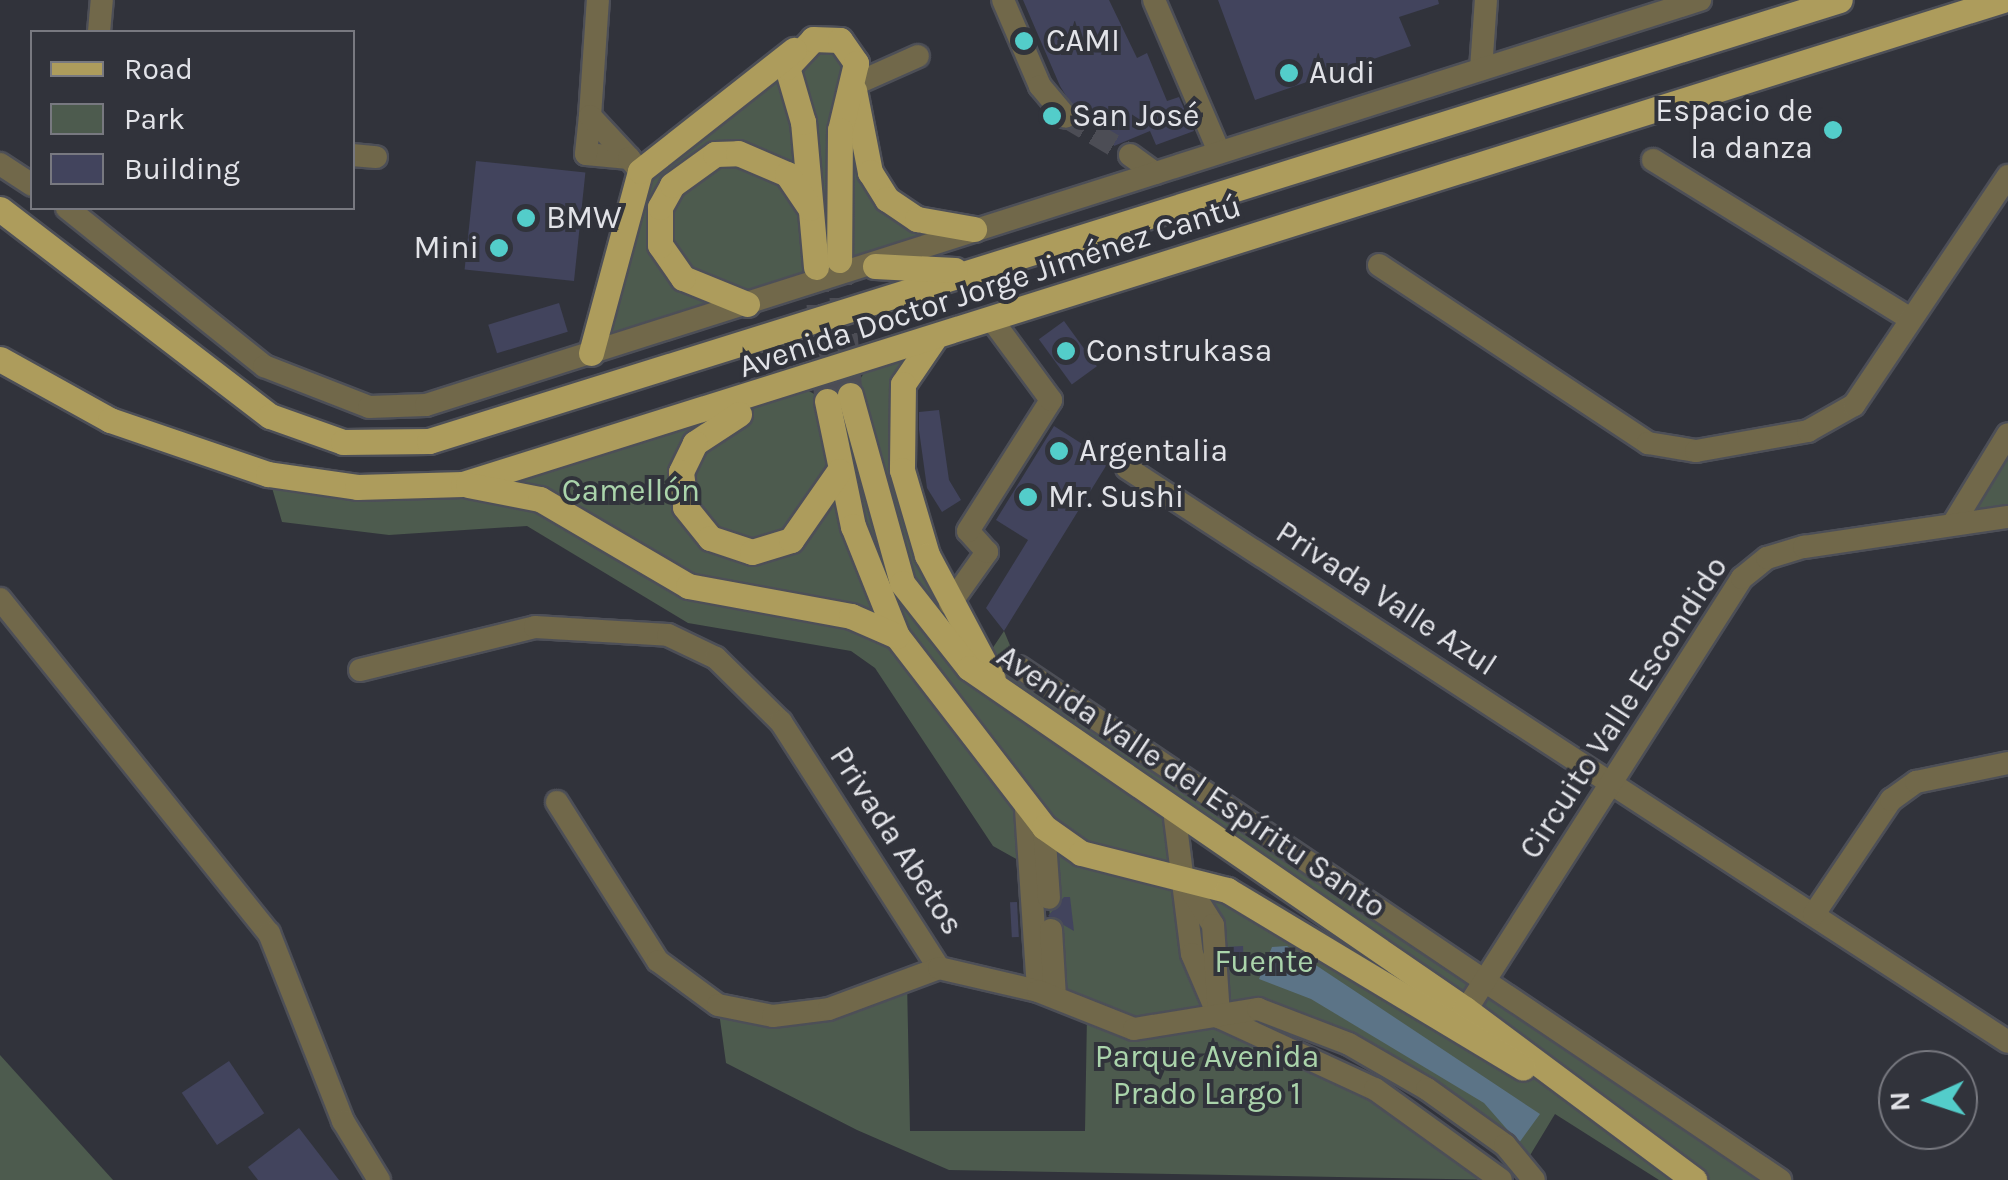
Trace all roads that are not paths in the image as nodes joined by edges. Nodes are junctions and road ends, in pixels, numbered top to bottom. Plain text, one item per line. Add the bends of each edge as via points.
1 (102, 0) edge
2 (598, 0) edge
3 (1002, 0) edge
4 (1154, 0) edge
5 (1486, 0) edge
6 (1700, 0) edge
7 (1840, 0) edge
8 (2003, 0) edge
9 (99, 30) edge
10 (794, 50) junction
11 (918, 56) dead end
12 (1481, 69) junction
13 (853, 86) junction
14 (1066, 118) tunnel mouth
15 (1219, 152) junction
16 (1130, 155) tunnel mouth
17 (1653, 160) dead end
18 (0, 164) edge
19 (634, 165) junction
20 (1155, 174) junction
21 (2008, 176) edge
22 (30, 184) edge
23 (0, 209) edge
24 (72, 210) edge
25 (813, 212) junction
26 (974, 230) junction
27 (1379, 265) dead end
28 (875, 266) junction
29 (975, 271) junction
30 (747, 304) junction
31 (1910, 319) junction
32 (992, 320) junction
33 (933, 340) junction
34 (591, 353) junction
35 (0, 359) edge
36 (796, 384) junction
37 (2008, 434) edge
38 (1127, 468) dead end
39 (839, 471) junction
40 (463, 484) junction
41 (2008, 517) edge
42 (1953, 524) junction
43 (0, 599) edge
44 (950, 604) junction
45 (897, 636) junction
46 (1019, 667) dead end
47 (360, 670) dead end
48 (1006, 700) junction
49 (2008, 763) edge
50 (1610, 785) junction
51 (557, 802) dead end
52 (1174, 810) junction
53 (1035, 818) junction
54 (1182, 874) junction
55 (1814, 914) junction
56 (940, 968) junction
57 (1484, 982) junction
58 (1046, 994) junction
59 (1468, 1006) junction
60 (1219, 1017) junction
61 (2008, 1042) edge
62 (1573, 1093) junction
63 (378, 1180) edge
64 (1501, 1180) edge
65 (1534, 1180) edge
66 (1694, 1180) edge
67 (1780, 1180) edge

1 - 9 street
2 - 19 street via 590,116
3 - 14 street via 1040,86
4 - 15 street
5 - 12 street
6 - 12 street, Avenida Doctor Jorge Jiménez Cantú
7 - 29 main road, Avenida Doctor Jorge Jiménez Cantú
8 - 32 main road, Avenida Doctor Jorge Jiménez Cantú
10 - 13 main road via 814,38 840,40 856,63
10 - 19 main road
10 - 25 main road via 787,67
11 - 13 street
12 - 15 street, Avenida Doctor Jorge Jiménez Cantú
13 - 25 main road via 840,130 828,263
13 - 26 main road via 870,172 887,200 917,219
15 - 20 street, Avenida Doctor Jorge Jiménez Cantú
16 - 20 street
17 - 31 street
18 - 22 street
19 - 34 main road
20 - 26 street, Avenida Doctor Jorge Jiménez Cantú
21 - 31 street
23 - 29 main road, Avenida Doctor Jorge Jiménez Cantú via 270,416 343,442 429,441
24 - 34 street, Avenida Doctor Jorge Jiménez Cantú via 264,366 369,407 426,405
25 - 30 main road via 787,174 757,156 715,154 672,184 660,208 660,245 683,278
26 - 28 street, Avenida Doctor Jorge Jiménez Cantú
27 - 31 street via 1671,451 1834,422
28 - 29 main road
28 - 30 street, Avenida Doctor Jorge Jiménez Cantú
30 - 34 street, Avenida Doctor Jorge Jiménez Cantú
32 - 33 main road, Avenida Doctor Jorge Jiménez Cantú
32 - 44 street via 1051,400 968,530 986,552
33 - 36 main road, Avenida Doctor Jorge Jiménez Cantú
33 - 44 main road via 903,384 898,440 911,510
35 - 40 main road, Avenida Doctor Jorge Jiménez Cantú via 110,420 268,474 357,488
36 - 39 main road via 695,442 682,472 685,507 710,538 752,552 791,540
36 - 40 main road, Avenida Doctor Jorge Jiménez Cantú
37 - 42 street
38 - 50 street, Privada Valle Azul
39 - 45 main road, Avenida Valle del Espíritu Santo via 870,580
39 - 48 main road, Avenida Valle del Espíritu Santo via 838,398 902,582 936,637
40 - 45 main road via 540,499 688,586 851,616
41 - 42 street, Circuito Valle Escondido
42 - 50 street, Circuito Valle Escondido via 1767,558 1742,578
43 - 63 street via 269,933 343,1121
44 - 48 main road
45 - 53 main road, Avenida Valle del Espíritu Santo
46 - 57 street
47 - 56 street, Privada Abetos via 535,626 668,635 716,658 781,722
48 - 52 main road, Avenida Valle del Espíritu Santo
49 - 55 street via 1916,782 1891,800
50 - 55 street, Privada Valle Azul
50 - 57 street, Circuito Valle Escondido
51 - 56 street, Privada Abetos via 658,961 718,1004 773,1016 830,1009
52 - 54 street
52 - 59 main road, Avenida Valle del Espíritu Santo
53 - 54 main road, Avenida Valle del Espíritu Santo via 1081,853
53 - 58 street
54 - 60 street via 1213,925
54 - 62 main road, Avenida Valle del Espíritu Santo via 1268,911
55 - 61 street, Privada Valle Azul
56 - 58 street
57 - 59 street, Circuito Valle Escondido
57 - 67 street
58 - 60 street via 1134,1029
59 - 62 main road, Avenida Valle del Espíritu Santo
60 - 64 street via 1375,1090
60 - 65 street via 1258,1009 1349,1044 1476,1121
62 - 66 main road, Avenida Valle del Espíritu Santo

